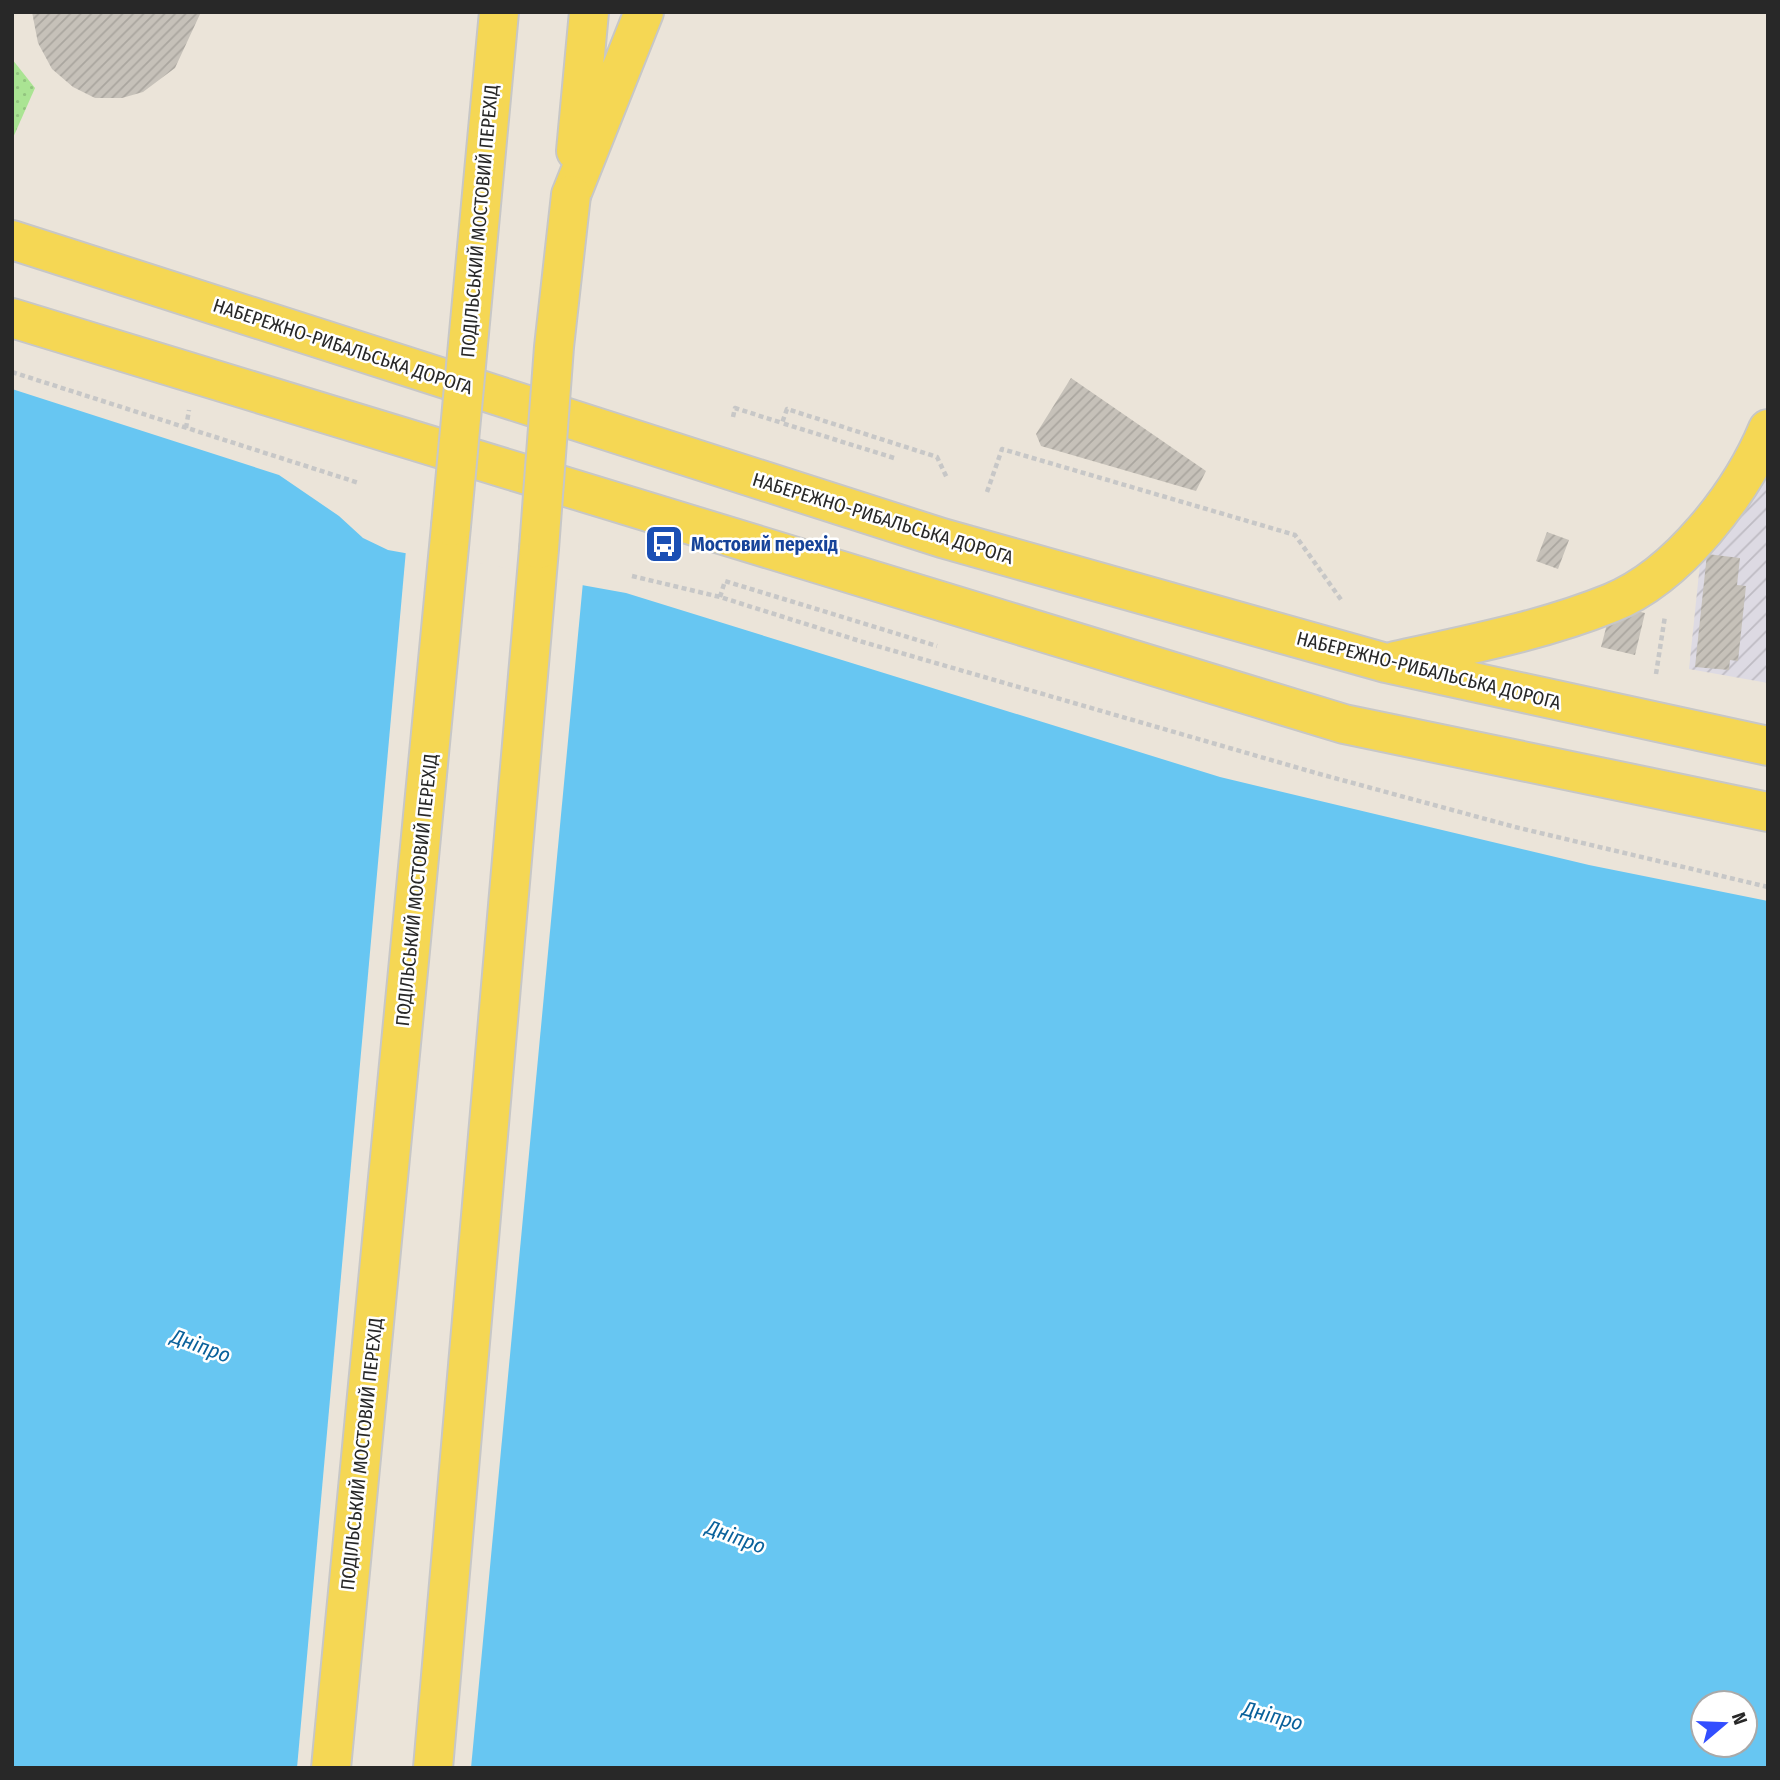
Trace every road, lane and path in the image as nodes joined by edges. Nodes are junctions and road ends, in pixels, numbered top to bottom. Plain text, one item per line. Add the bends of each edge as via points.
1 (499, 12) edge
2 (589, 12) edge
3 (644, 12) edge
4 (571, 195) junction
5 (12, 240) edge
6 (12, 318) edge
7 (12, 372) edge
8 (191, 411) dead end
9 (733, 417) dead end
10 (782, 424) junction
11 (186, 428) junction
12 (1768, 429) edge
13 (894, 458) dead end
14 (947, 478) dead end
15 (359, 483) dead end
16 (987, 492) dead end
17 (632, 576) dead end
18 (720, 597) junction
19 (1342, 601) dead end
20 (937, 646) dead end
21 (1386, 663) junction
22 (1768, 746) edge
23 (1768, 812) edge
24 (1768, 887) edge
25 (331, 1768) edge
26 (433, 1768) edge

1 - 25 main road, ПОДІЛЬСЬКИЙ МОСТОВИЙ ПЕРЕХІД, bridge
2 - 4 main road
3 - 4 main road
4 - 26 main road, bridge via 554,347
5 - 21 main road, НАБЕРЕЖНО-РИБАЛЬСЬКА ДОРОГА via 942,538
6 - 23 main road via 1344,724
7 - 11 path
8 - 11 path
9 - 10 path via 735,408
10 - 13 path
10 - 14 path via 786,409 937,457
11 - 15 path
12 - 21 main road via 1729,501 1645,584 1612,603 1530,629
16 - 19 path via 1002,449 1295,535
17 - 18 path
18 - 20 path via 725,581
18 - 24 path via 1316,773
21 - 22 main road, НАБЕРЕЖНО-РИБАЛЬСЬКА ДОРОГА

